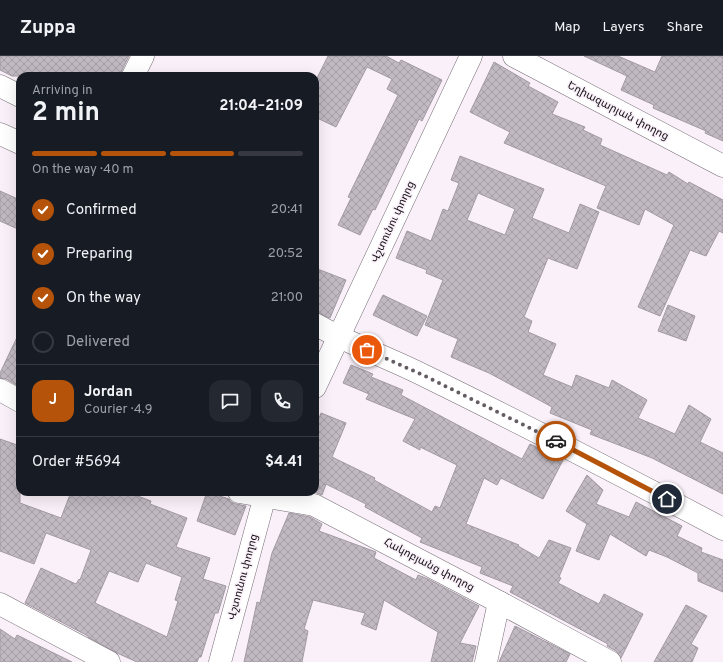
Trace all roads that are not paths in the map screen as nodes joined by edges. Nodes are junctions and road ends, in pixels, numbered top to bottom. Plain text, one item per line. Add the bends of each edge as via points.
1 (143, 56) edge
2 (471, 56) edge
3 (514, 56) edge
4 (134, 72) edge
5 (0, 86) edge
6 (16, 94) edge
7 (0, 134) edge
8 (16, 141) edge
9 (723, 166) edge
10 (319, 326) edge
11 (338, 338) junction
12 (319, 378) edge
13 (0, 390) edge
14 (16, 399) edge
15 (264, 496) edge
16 (274, 496) edge
17 (723, 529) edge
18 (499, 602) junction
19 (0, 604) edge
20 (109, 662) edge
21 (220, 662) edge
22 (486, 662) edge
23 (610, 662) edge

1 - 4 street
2 - 11 street, Վշտունու փողոց
3 - 9 street, Եղիազարյան փողոց
5 - 6 street
7 - 8 street
10 - 11 street
11 - 12 street, Վշտունու փողոց
11 - 17 street via 432,379
13 - 14 street
15 - 21 street, Վշտունու փողոց
16 - 18 street, Հակոբյանց փողոց via 314,505
18 - 22 street
18 - 23 street, Հակոբյանց փողոց
19 - 20 street

